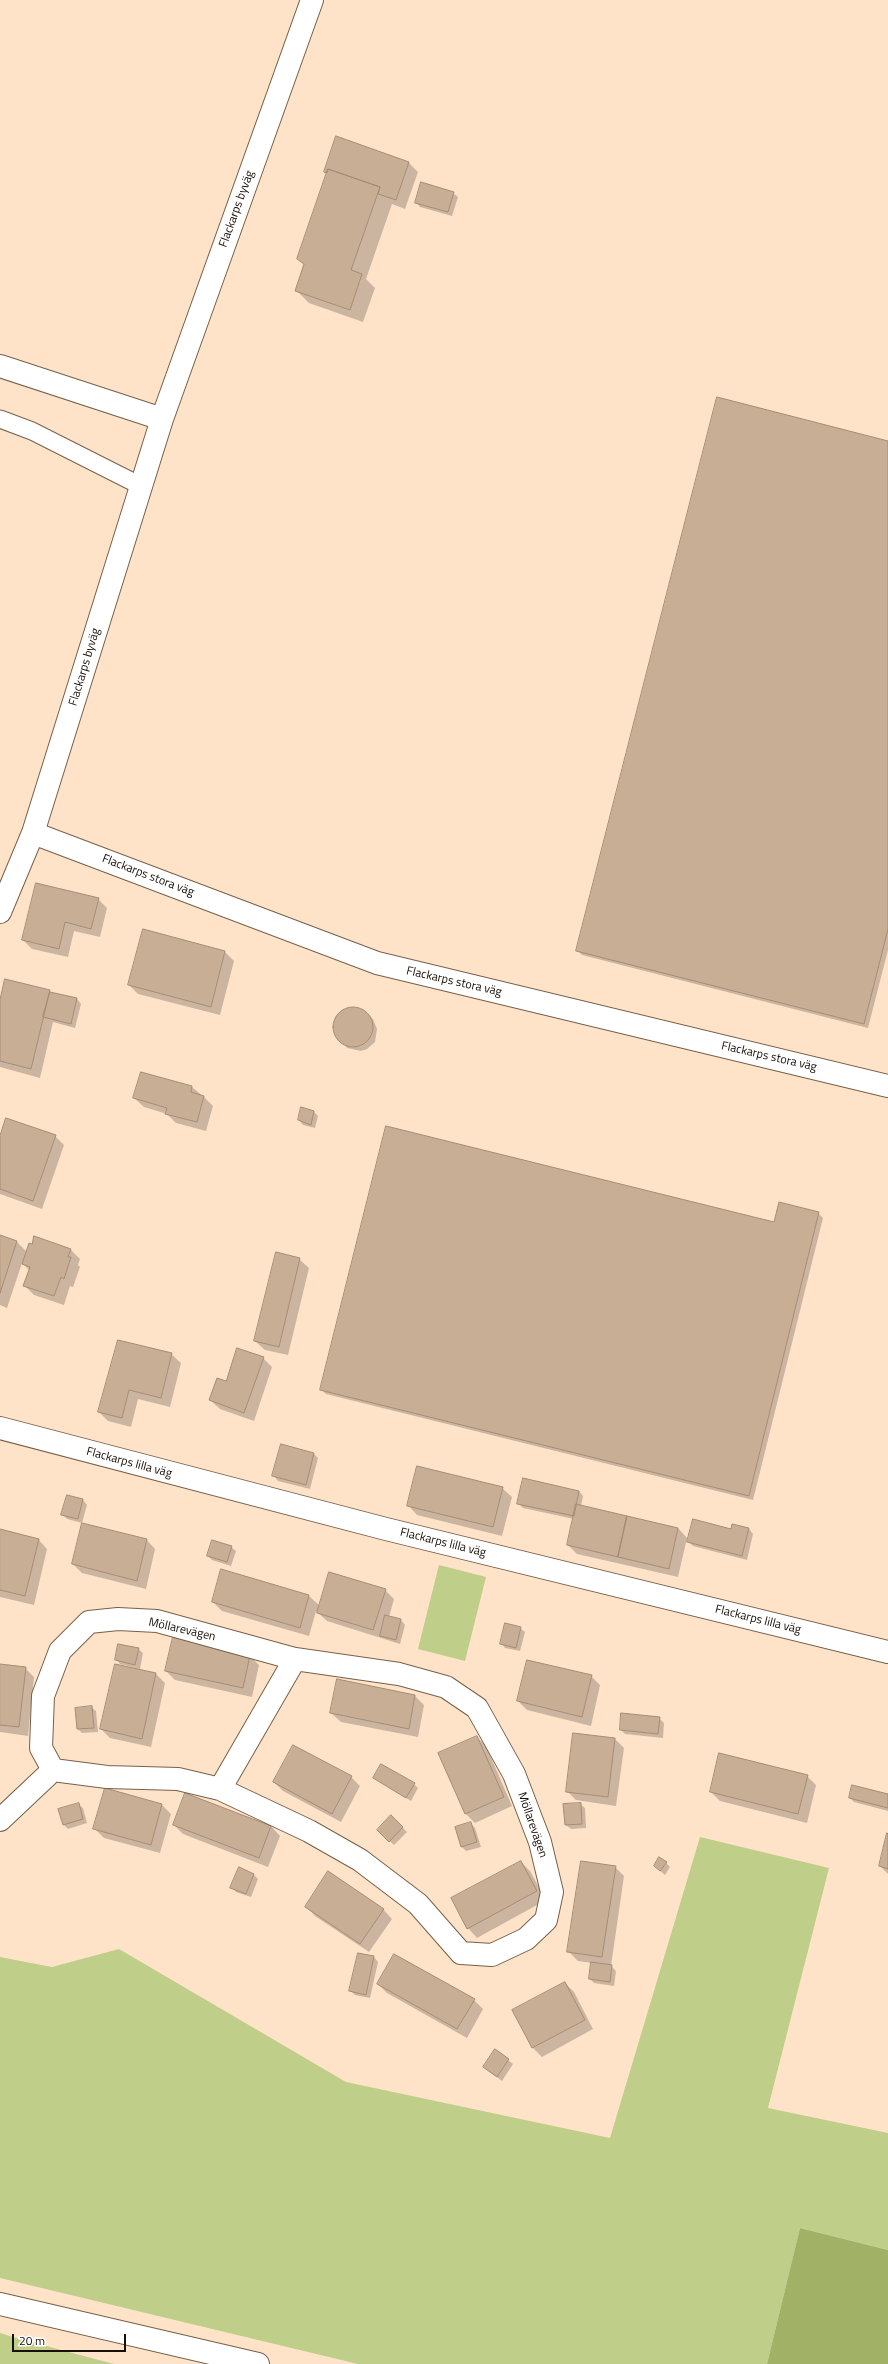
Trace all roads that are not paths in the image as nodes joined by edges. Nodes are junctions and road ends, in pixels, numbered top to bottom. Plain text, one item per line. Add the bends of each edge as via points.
1 (312, 0) edge
2 (0, 366) edge
3 (0, 419) edge
4 (162, 419) junction
5 (141, 486) junction
6 (33, 833) junction
7 (0, 912) edge
8 (888, 1086) edge
9 (0, 1428) edge
10 (888, 1652) edge
11 (295, 1659) junction
12 (53, 1770) junction
13 (220, 1788) junction
14 (0, 1820) edge
15 (0, 2304) edge
16 (258, 2364) edge

1 - 4 street, Flackarps byväg
2 - 4 street
3 - 5 lane via 32,431
4 - 5 street, Flackarps byväg
5 - 6 street, Flackarps byväg
6 - 7 street, Flackarps byväg
6 - 8 street, Flackarps stora väg via 377,963
9 - 10 street, Flackarps lilla väg via 386,1530
11 - 12 street, Möllarevägen via 157,1621 118,1619 89,1622 60,1651 43,1696 41,1748
11 - 13 street
11 - 13 street, Möllarevägen via 399,1674 446,1687 477,1708 514,1774 540,1842 552,1892 546,1920 526,1939 492,1954 461,1953 418,1904 360,1860 309,1831
12 - 13 street, Möllarevägen via 107,1777 178,1779
12 - 14 street
15 - 16 street

